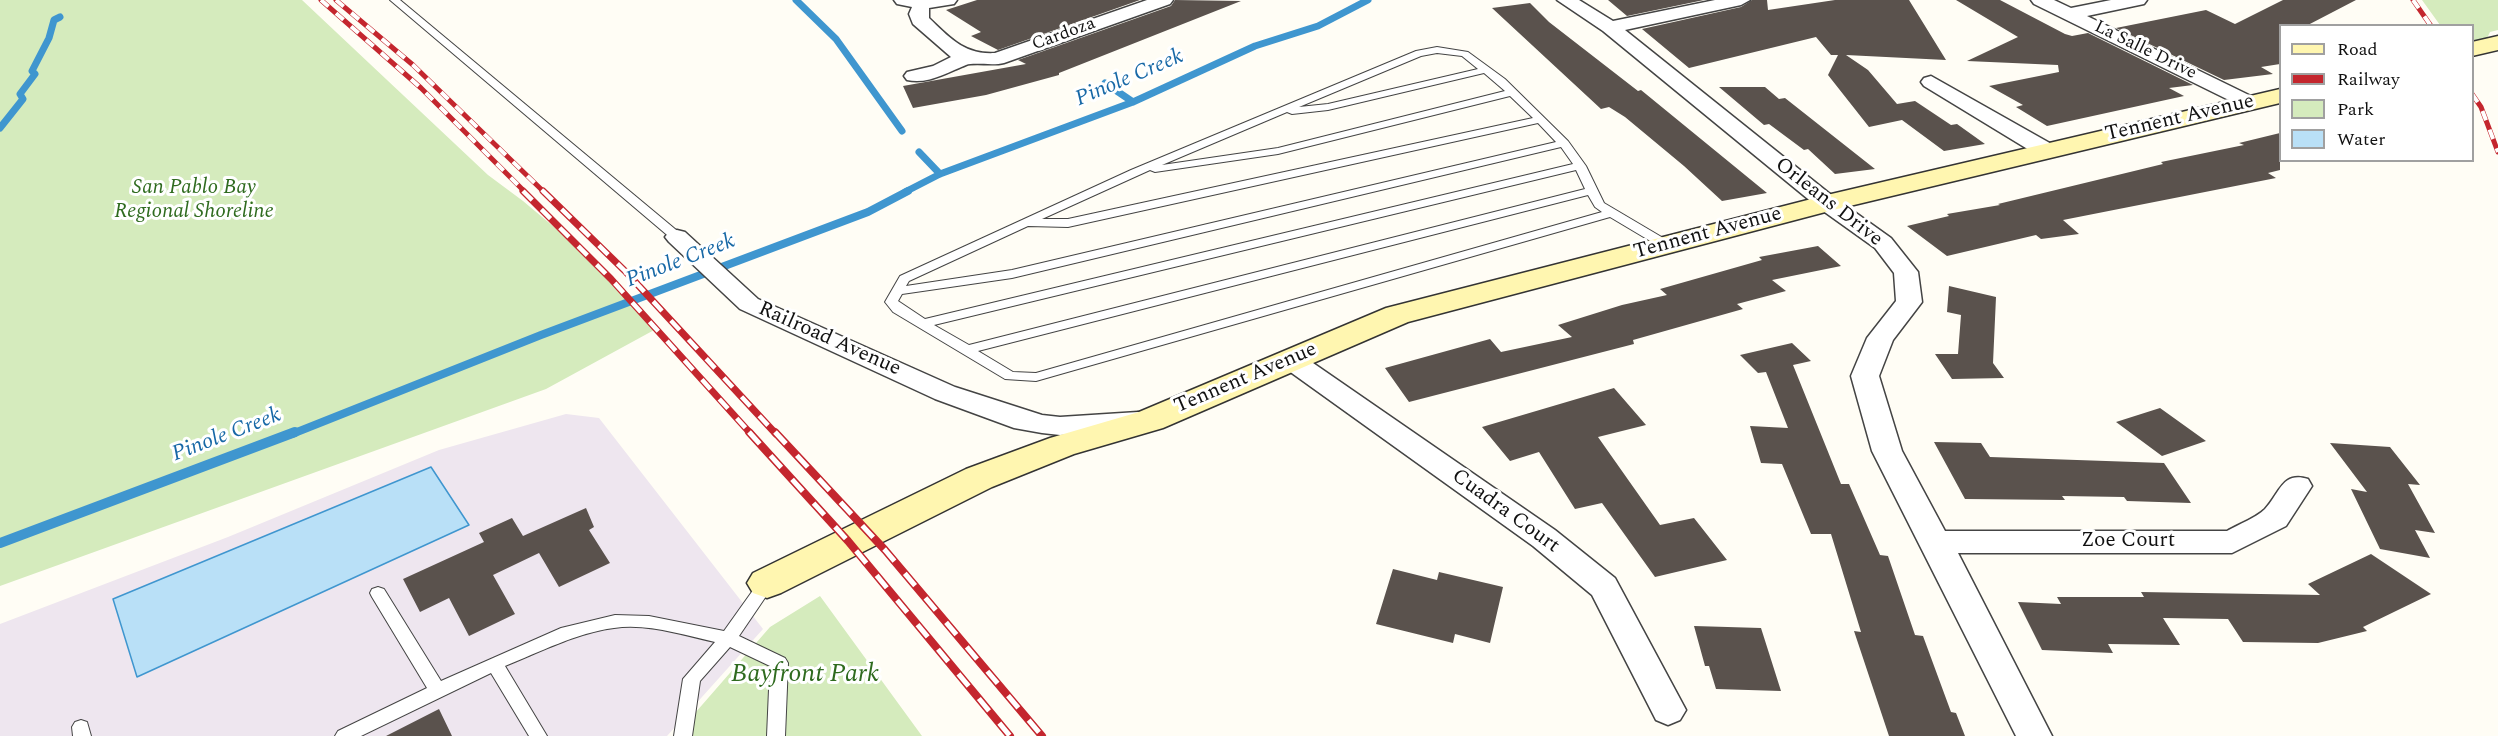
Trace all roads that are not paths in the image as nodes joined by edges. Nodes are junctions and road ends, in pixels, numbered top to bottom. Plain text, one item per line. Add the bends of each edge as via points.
1 (395, 0) edge
2 (903, 0) edge
3 (948, 0) edge
4 (1164, 0) edge
5 (1566, 0) edge
6 (1742, 0) edge
7 (2040, 0) edge
8 (2138, 0) edge
9 (922, 4) junction
10 (2070, 14) junction
11 (1610, 27) junction
12 (2498, 43) edge
13 (2474, 49) edge
14 (963, 58) junction
15 (1486, 70) junction
16 (914, 76) dead end
17 (1931, 82) dead end
18 (1513, 92) junction
19 (2279, 96) edge
20 (2250, 103) junction
21 (1275, 113) junction
22 (1542, 119) junction
23 (1564, 143) junction
24 (2047, 151) junction
25 (1580, 166) junction
26 (1135, 172) junction
27 (1590, 191) junction
28 (1827, 203) junction
29 (1611, 213) junction
30 (1026, 222) junction
31 (677, 237) joint
32 (1666, 245) junction
33 (898, 291) junction
34 (922, 324) junction
35 (967, 350) junction
36 (1291, 360) junction
37 (1151, 420) junction
38 (2297, 486) dead end
39 (1936, 542) junction
40 (767, 583) joint
41 (378, 593) dead end
42 (728, 638) junction
43 (495, 664) junction
44 (438, 691) junction
45 (1668, 710) dead end
46 (344, 736) edge
47 (538, 736) edge
48 (683, 736) edge
49 (776, 736) edge
50 (2034, 736) edge

1 - 31 lane, Railroad Avenue
2 - 9 street
3 - 9 street
4 - 14 street, Cardoza via 997,59
5 - 11 street, Orleans Drive
6 - 11 street
7 - 10 street, La Salle Drive
8 - 10 street
9 - 14 street via 920,20
10 - 20 street, La Salle Drive
11 - 28 street, Orleans Drive
12 - 13 street
14 - 16 street via 936,73
15 - 18 lane
15 - 21 lane via 1328,107
15 - 21 lane via 1465,54 1437,50 1419,53
17 - 24 street
18 - 22 lane
18 - 26 lane via 1278,151
19 - 20 street, Tennent Avenue
20 - 24 street, Tennent Avenue
21 - 26 lane
22 - 23 lane
22 - 30 lane via 1068,223
23 - 25 lane
23 - 33 lane via 1012,274
24 - 28 street, Tennent Avenue
25 - 27 lane
25 - 34 lane
26 - 30 lane
27 - 29 lane via 1599,205
27 - 35 lane
28 - 32 street, Tennent Avenue
28 - 39 street, Orleans Drive via 1883,243 1906,272 1909,302 1880,338 1865,376 1887,451
29 - 32 lane
29 - 35 lane via 1036,377 1010,376
30 - 33 lane via 904,279
31 - 37 street, Railroad Avenue via 749,304 945,393 1024,421 1060,426
32 - 36 street, Tennent Avenue via 1397,315
33 - 34 lane via 891,302
34 - 35 lane
36 - 37 street, Tennent Avenue
36 - 45 street, Cuadra Court via 1544,538 1604,587
37 - 40 street, Tennent Avenue via 1062,446 979,478
38 - 39 street, Zoe Court via 2275,518 2232,542
39 - 50 street, Orleans Drive
40 - 42 lane
41 - 44 lane
42 - 43 lane via 649,622 615,621 567,633
42 - 48 lane via 692,679
42 - 49 lane via 779,663
43 - 44 lane
43 - 47 lane
44 - 46 lane

